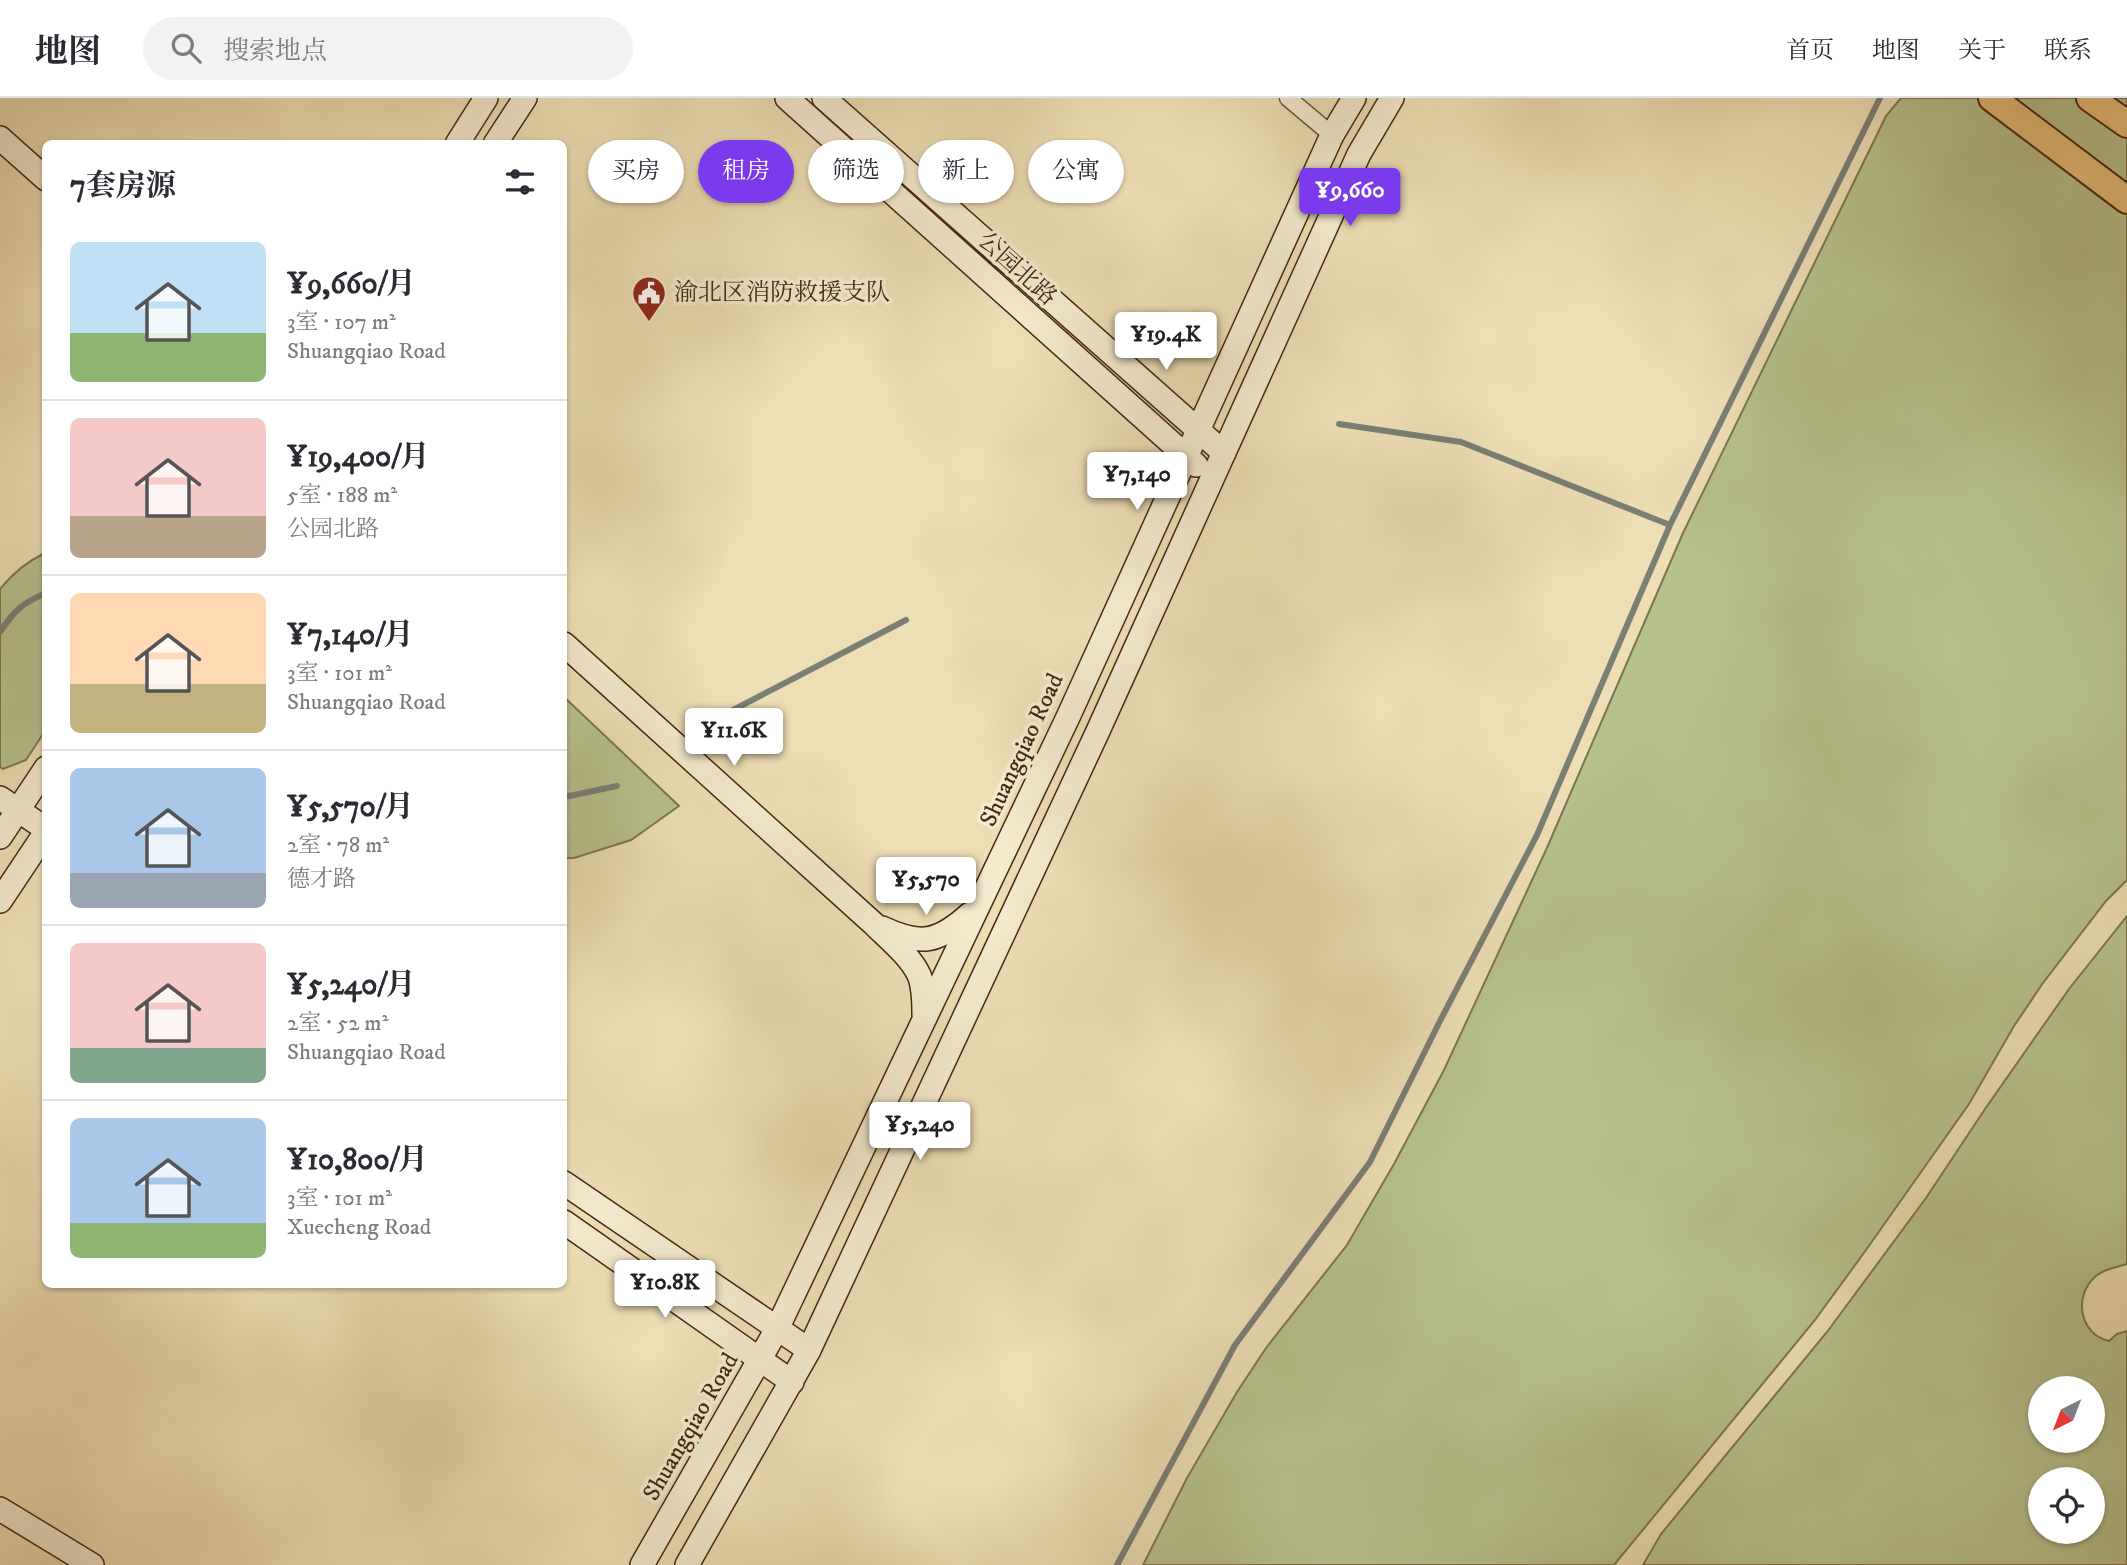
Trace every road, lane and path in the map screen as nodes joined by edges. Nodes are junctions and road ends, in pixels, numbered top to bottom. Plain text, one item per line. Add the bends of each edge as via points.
1 (486, 98) edge
2 (525, 98) edge
3 (787, 98) edge
4 (824, 98) edge
5 (1289, 98) edge
6 (1354, 98) edge
7 (1392, 98) edge
8 (1992, 98) edge
9 (2090, 98) edge
10 (2127, 124) edge
11 (1332, 135) junction
12 (0, 138) edge
13 (460, 140) edge
14 (498, 140) edge
15 (42, 175) edge
16 (2127, 200) edge
17 (1199, 430) junction
18 (1224, 453) junction
19 (1186, 456) junction
20 (1212, 479) junction
21 (567, 647) edge
22 (42, 772) edge
23 (9, 804) edge
24 (42, 827) edge
25 (1, 833) edge
26 (39, 856) edge
27 (0, 901) edge
28 (976, 907) junction
29 (876, 925) junction
30 (925, 1016) junction
31 (567, 1185) edge
32 (567, 1224) edge
33 (777, 1329) junction
34 (809, 1350) junction
35 (760, 1360) junction
36 (792, 1382) junction
37 (0, 1509) edge
38 (92, 1565) edge
39 (642, 1565) edge
40 (687, 1565) edge

1 - 13 main road
2 - 14 main road
3 - 19 main road, 公园北路
4 - 17 main road, 公园北路
5 - 11 street
6 - 11 main road, Shuangqiao Road
7 - 18 main road via 1359,154
8 - 16 main road
9 - 10 main road
11 - 17 main road, Shuangqiao Road
12 - 15 main road
17 - 18 main road, 公园北路
17 - 19 main road, Shuangqiao Road
18 - 20 main road
19 - 20 main road, 公园北路
19 - 28 main road, Shuangqiao Road
20 - 34 main road
21 - 29 main road
22 - 23 main road
23 - 24 main road
23 - 25 main road
25 - 26 main road
26 - 27 main road
28 - 29 main road via 955,927 930,939 901,937
28 - 30 main road, Shuangqiao Road
29 - 30 main road via 918,974
30 - 33 main road, Shuangqiao Road
31 - 33 main road
32 - 35 main road
33 - 34 main road
33 - 35 main road, Shuangqiao Road
34 - 36 main road
35 - 36 main road
35 - 39 main road, Shuangqiao Road
36 - 40 main road
37 - 38 main road

